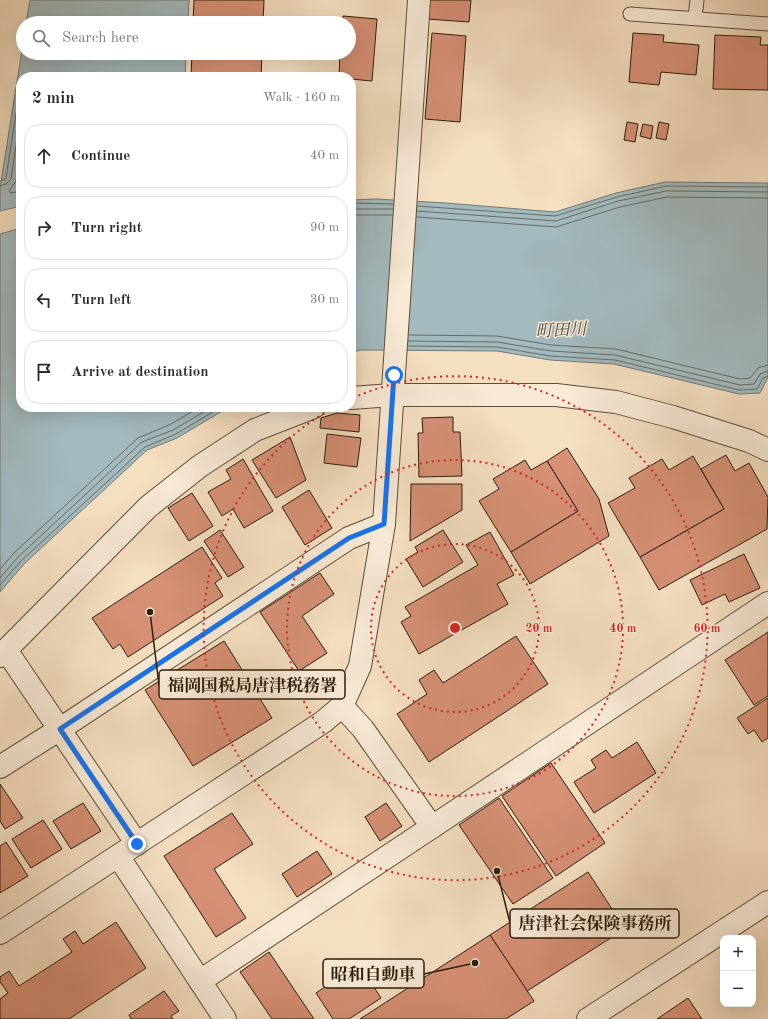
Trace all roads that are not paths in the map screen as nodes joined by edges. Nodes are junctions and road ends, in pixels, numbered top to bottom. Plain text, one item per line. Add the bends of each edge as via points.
1 (419, 0) edge
2 (697, 0) edge
3 (630, 14) dead end
4 (695, 18) junction
5 (768, 24) edge
6 (393, 385) junction
7 (356, 396) edge
8 (301, 412) edge
9 (768, 450) edge
10 (384, 524) junction
11 (768, 603) edge
12 (3, 653) edge
13 (342, 706) junction
14 (60, 729) junction
15 (0, 767) edge
16 (432, 826) junction
17 (137, 844) junction
18 (118, 856) junction
19 (768, 902) edge
20 (0, 933) edge
21 (200, 981) junction
22 (225, 1019) edge
23 (588, 1019) edge

1 - 6 street
2 - 4 lane
3 - 4 lane
4 - 5 lane
6 - 7 street
6 - 9 street via 556,395 616,402 749,441
6 - 10 street
8 - 12 street via 255,430 200,466 148,507
10 - 13 street via 360,666
10 - 14 street via 349,538
11 - 16 street
12 - 14 street
13 - 16 street via 363,728
13 - 17 street via 323,722
14 - 15 street
14 - 17 street
16 - 21 street
17 - 18 street
18 - 20 street
18 - 21 street
19 - 23 street
21 - 22 street

